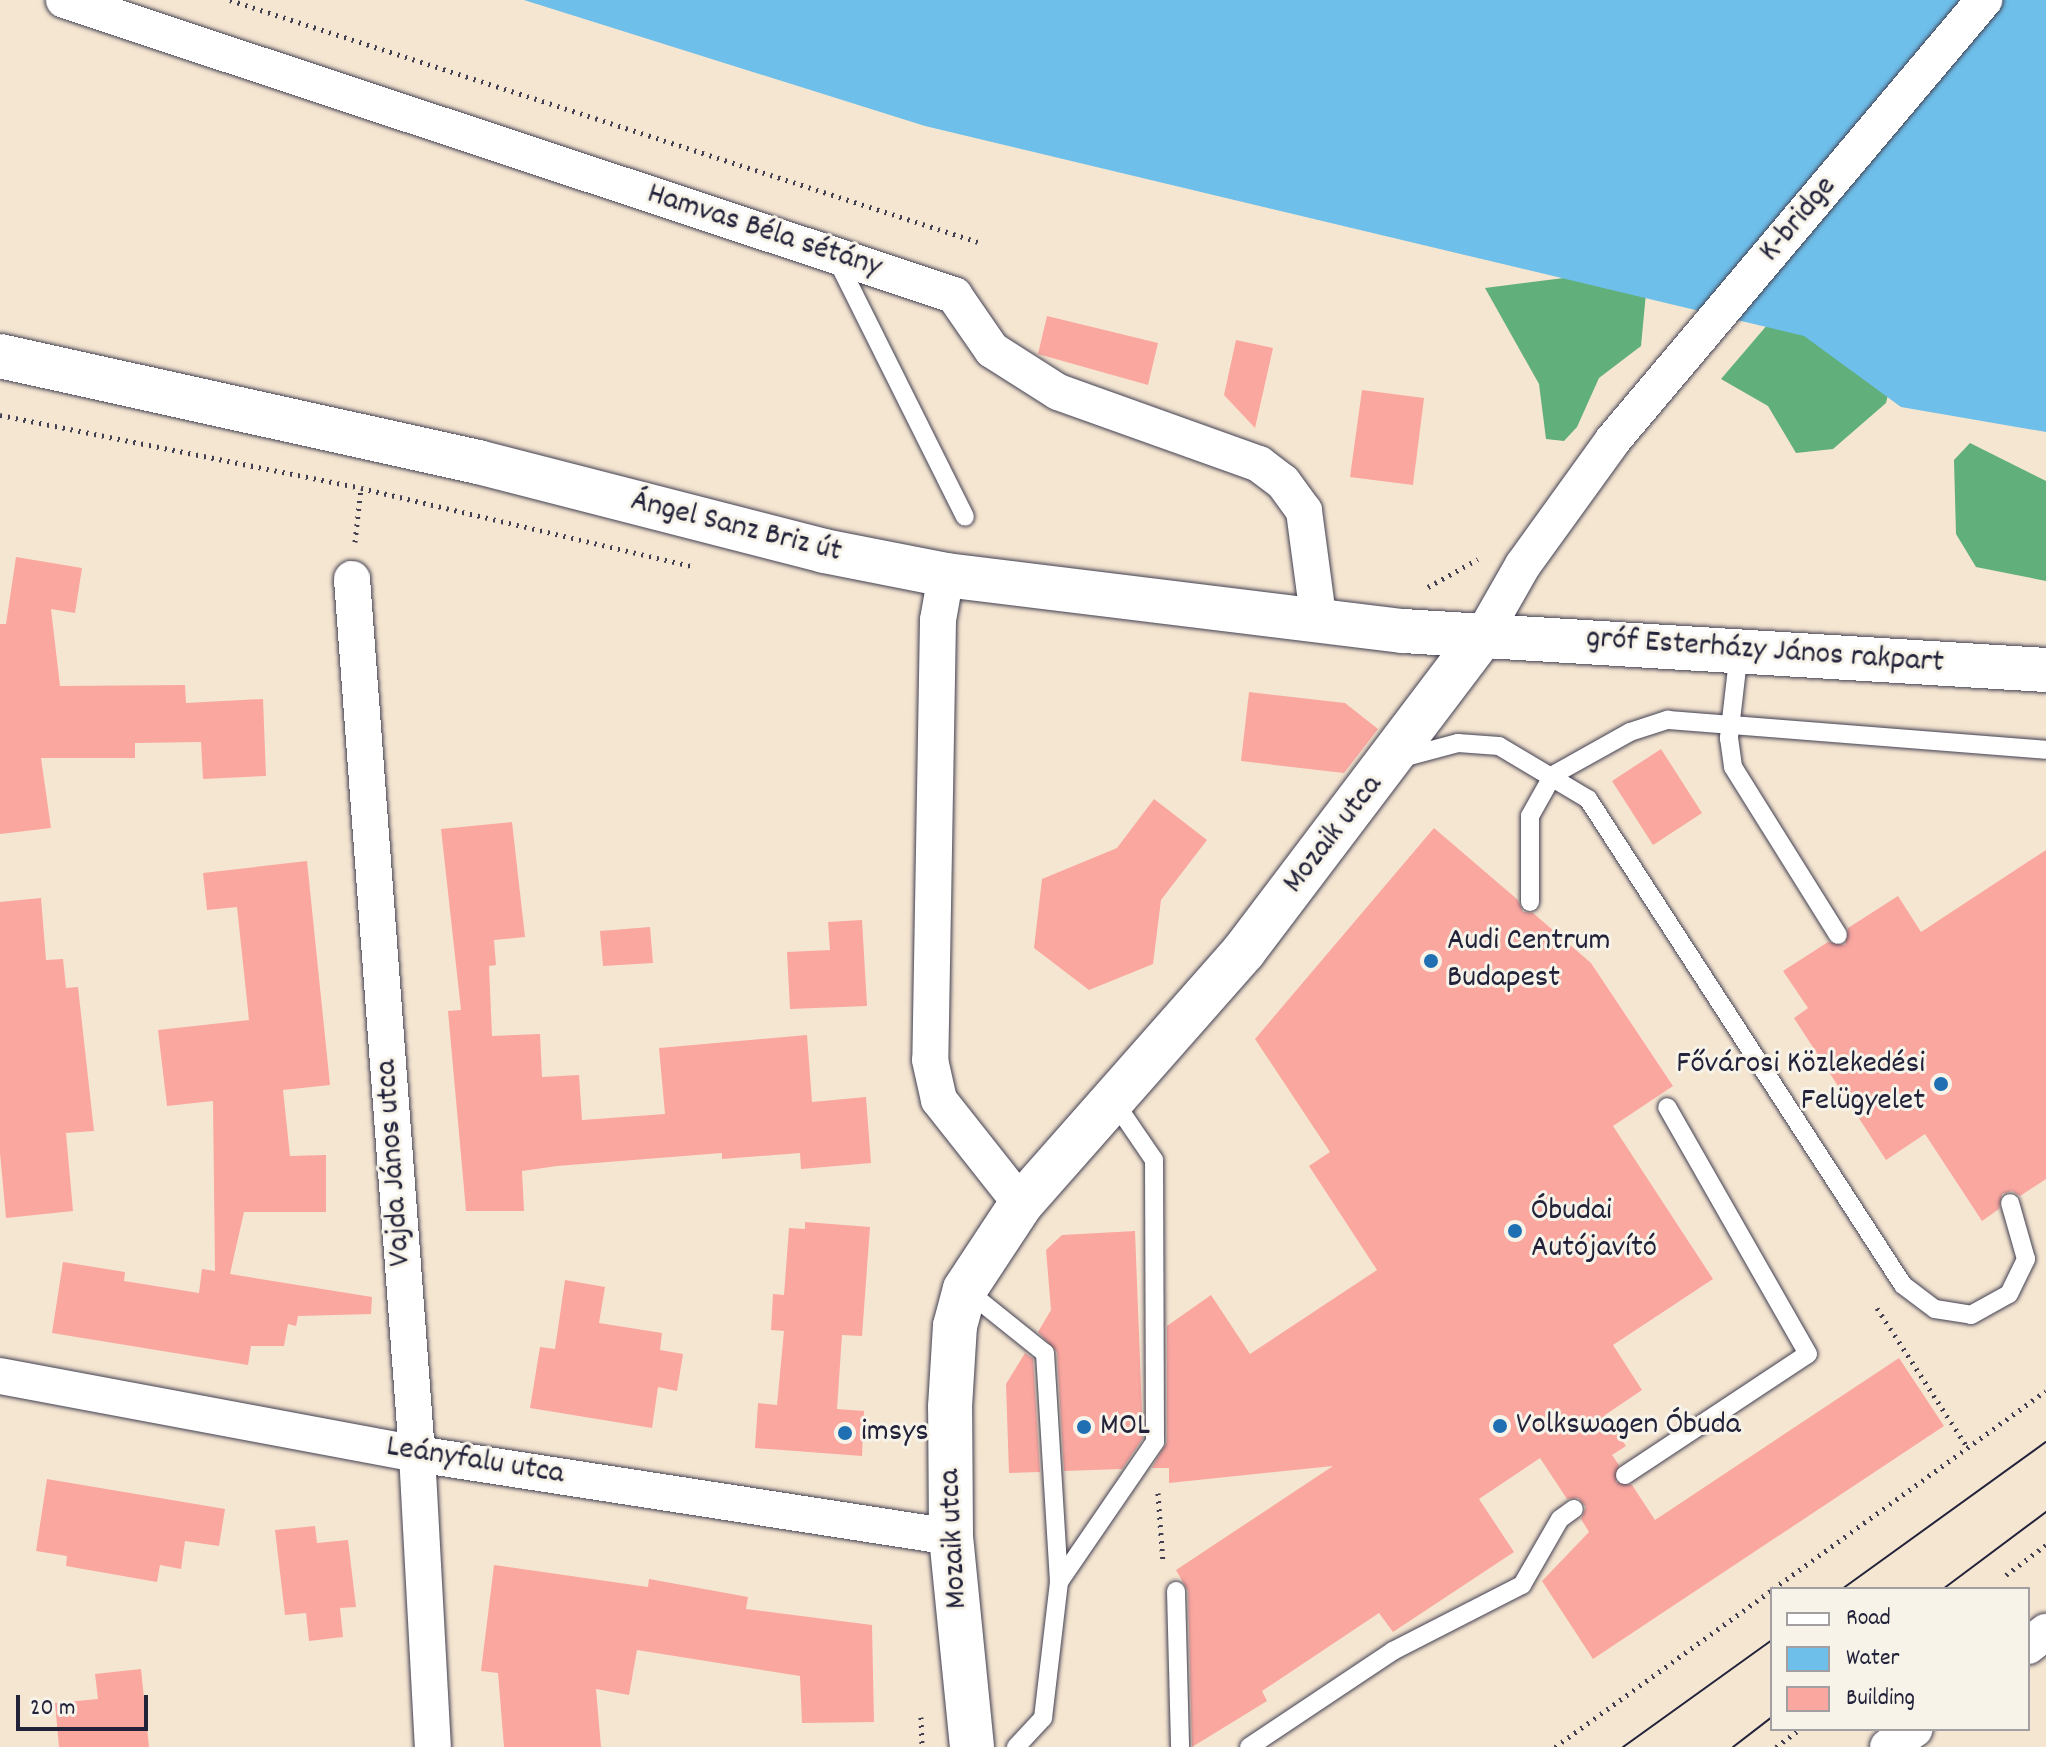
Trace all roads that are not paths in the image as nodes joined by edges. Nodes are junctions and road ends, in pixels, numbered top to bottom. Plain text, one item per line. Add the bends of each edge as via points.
1 (64, 0) edge
2 (1984, 0) edge
3 (836, 256) junction
4 (0, 356) edge
5 (1613, 440) joint
6 (965, 517) dead end
7 (946, 575) junction
8 (352, 579) road end
9 (1319, 623) junction
10 (1483, 635) junction
11 (1739, 649) junction
12 (2046, 670) edge
13 (1730, 725) junction
14 (2046, 750) edge
15 (1391, 761) junction
16 (1553, 775) junction
17 (1530, 902) dead end
18 (1838, 935) dead end
19 (1113, 1100) junction
20 (1667, 1107) dead end
21 (2010, 1203) dead end
22 (1021, 1204) junction
23 (965, 1289) junction
24 (0, 1376) edge
25 (417, 1454) junction
26 (1625, 1475) dead end
27 (1574, 1509) dead end
28 (931, 1533) junction
29 (1059, 1582) junction
30 (1176, 1591) road end
31 (2046, 1632) edge
32 (2030, 1644) edge
33 (1912, 1731) edge
34 (433, 1747) edge
35 (972, 1747) edge
36 (1016, 1747) edge
37 (1180, 1747) edge
38 (1249, 1747) edge
39 (1888, 1747) edge

1 - 3 street, Hamvas Béla sétány
2 - 5 street, K-bridge
3 - 6 lane
3 - 9 street, Hamvas Béla sétány via 954,295 992,350 1058,392 1259,464 1283,482 1304,511
4 - 7 main road, Ángel Sanz Briz út via 478,462 824,551
5 - 10 street, Mozaik utca via 1523,565
7 - 9 main road, Ángel Sanz Briz út
7 - 22 street via 938,620 930,1060 939,1100
8 - 25 street, Vajda János utca
9 - 10 main road, Ángel Sanz Briz út
10 - 11 main road, gróf Esterházy János rakpart
10 - 15 main road, Mozaik utca
11 - 12 main road, gróf Esterházy János rakpart
11 - 13 lane
13 - 14 lane
13 - 16 lane via 1668,720 1630,732
13 - 18 lane via 1733,767
15 - 16 lane via 1458,743 1499,746
15 - 19 main road, Mozaik utca via 1244,951
16 - 17 lane via 1530,816
16 - 21 lane via 1588,799 1903,1285 1935,1309 1971,1315 2009,1294 2026,1259
19 - 22 main road, Mozaik utca
19 - 29 lane via 1154,1160 1155,1442
20 - 26 lane via 1808,1354
22 - 23 main road, Mozaik utca
23 - 28 main road, Mozaik utca via 955,1326 950,1407
23 - 29 lane via 1045,1353
24 - 25 street, Leányfalu utca
25 - 28 street, Leányfalu utca
25 - 34 street, Vajda János utca
27 - 38 lane via 1560,1519 1522,1585 1393,1651
28 - 35 main road, Mozaik utca
29 - 36 lane via 1043,1718
30 - 37 lane
31 - 32 street
33 - 39 street

